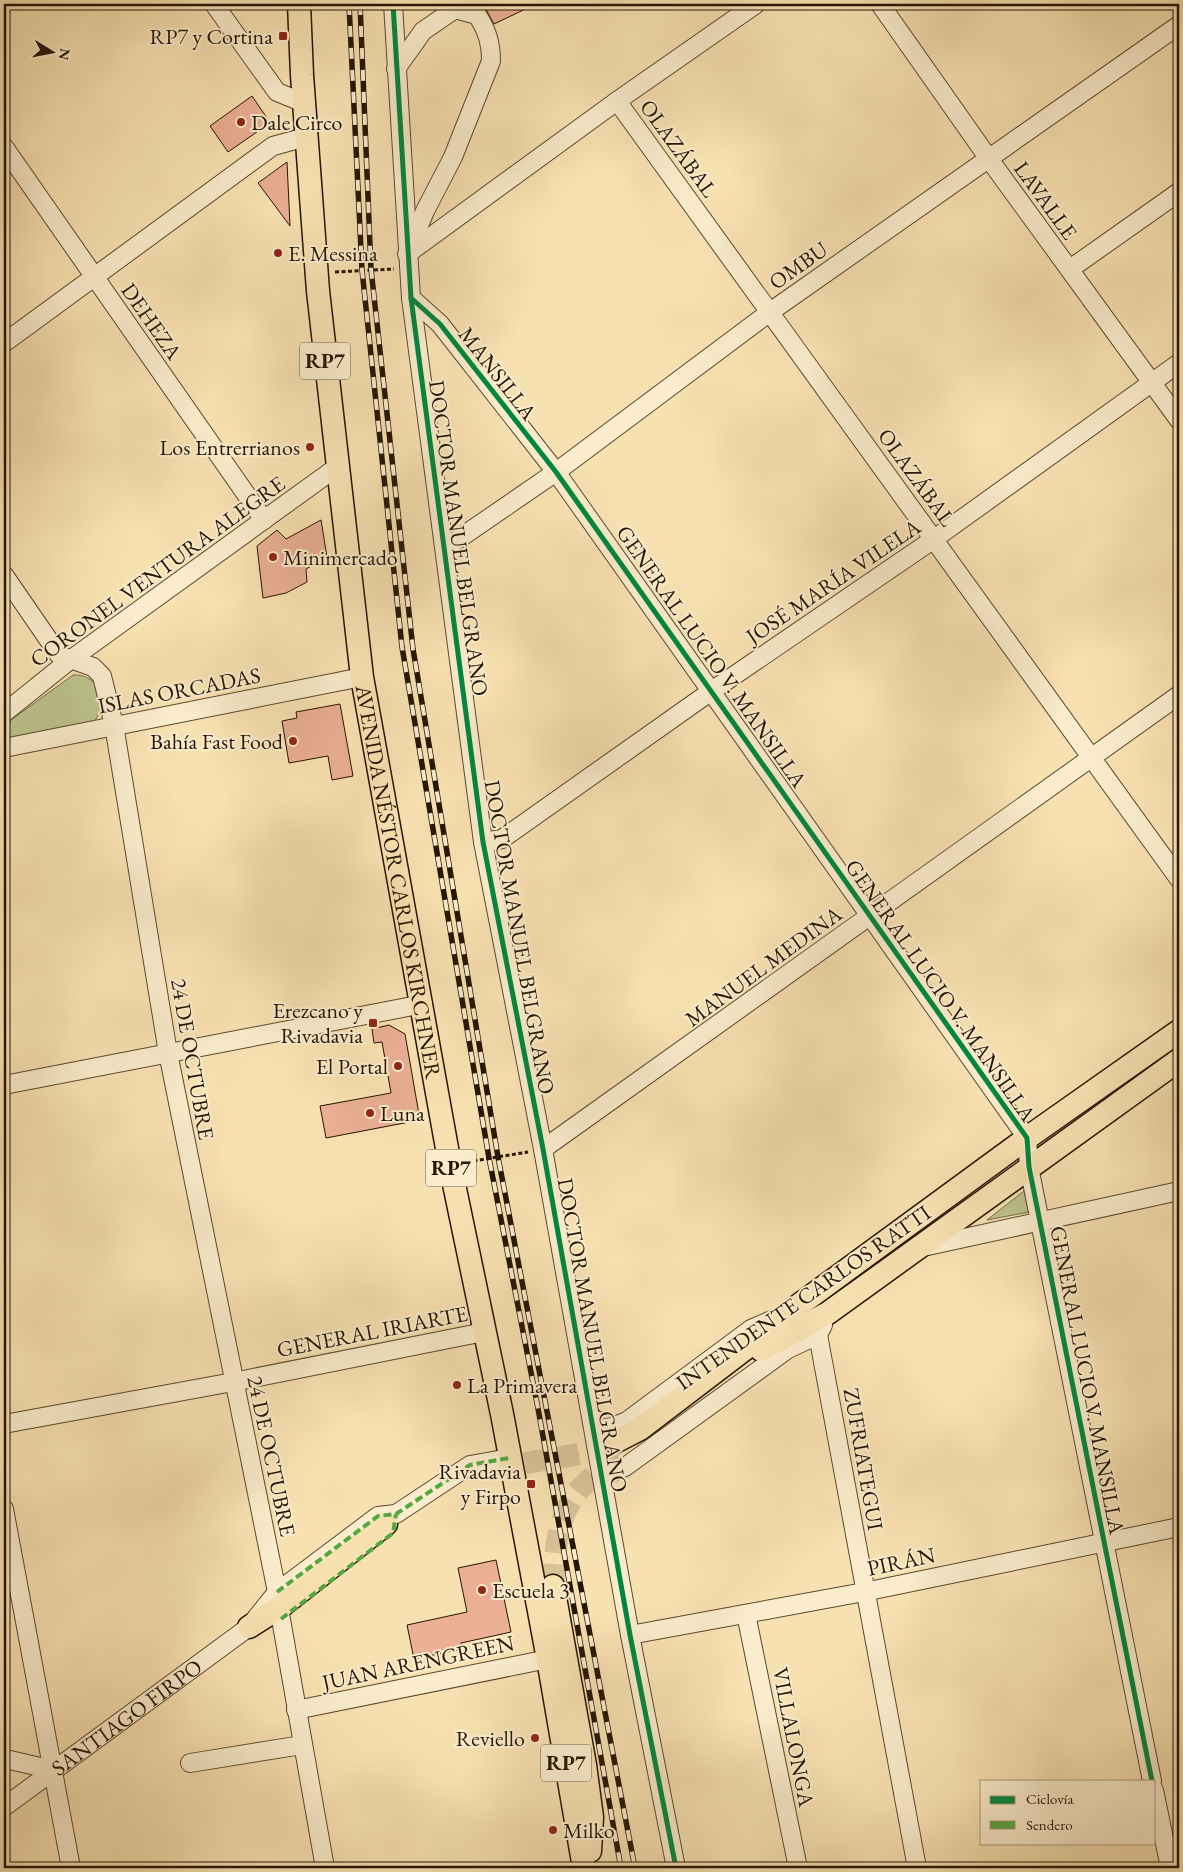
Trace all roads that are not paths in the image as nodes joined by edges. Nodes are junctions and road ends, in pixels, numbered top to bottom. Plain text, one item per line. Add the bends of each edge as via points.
1 (214, 4) edge
2 (299, 4) edge
3 (393, 4) edge
4 (756, 4) edge
5 (880, 4) edge
6 (1179, 25) edge
7 (396, 69) junction
8 (617, 101) junction
9 (304, 104) junction
10 (306, 137) junction
11 (4, 147) edge
12 (989, 159) junction
13 (1179, 192) edge
14 (407, 254) junction
15 (1070, 270) junction
16 (93, 276) junction
17 (411, 298) junction
18 (770, 312) junction
19 (4, 342) edge
20 (1179, 363) edge
21 (1152, 383) junction
22 (1179, 420) edge
23 (337, 467) junction
24 (556, 472) junction
25 (264, 520) junction
26 (934, 539) junction
27 (444, 546) junction
28 (4, 575) edge
29 (70, 660) junction
30 (362, 677) junction
31 (710, 692) junction
32 (1179, 695) edge
33 (4, 712) edge
34 (114, 726) junction
35 (4, 748) edge
36 (1092, 756) junction
37 (483, 842) junction
38 (1179, 879) edge
39 (869, 917) junction
40 (422, 1004) junction
41 (1179, 1031) edge
42 (168, 1053) junction
43 (1179, 1060) edge
44 (4, 1085) edge
45 (1027, 1138) junction
46 (543, 1149) junction
47 (1029, 1167) junction
48 (1179, 1191) edge
49 (1040, 1221) junction
50 (922, 1247) junction
51 (788, 1313) junction
52 (828, 1313) junction
53 (484, 1332) junction
54 (818, 1335) junction
55 (233, 1382) junction
56 (4, 1424) edge
57 (594, 1430) junction
58 (509, 1458) junction
59 (603, 1476) junction
60 (4, 1509) edge
61 (391, 1519) junction
62 (1179, 1526) edge
63 (1103, 1541) junction
64 (553, 1586) tunnel mouth
65 (864, 1592) junction
66 (279, 1606) junction
67 (746, 1614) junction
68 (250, 1628) joint
69 (630, 1635) junction
70 (548, 1659) junction
71 (296, 1710) junction
72 (302, 1745) junction
73 (4, 1761) edge
74 (190, 1763) dead end
75 (53, 1770) junction
76 (1152, 1780) edge
77 (1156, 1800) edge
78 (4, 1807) edge
79 (1179, 1867) edge
80 (71, 1868) edge
81 (324, 1868) edge
82 (586, 1868) edge
83 (676, 1868) edge
84 (798, 1868) edge
85 (917, 1868) edge
86 (1170, 1868) edge
87 (1174, 1868) edge

1 - 9 street via 277,92
2 - 9 main road, AVENIDA NÉSTOR CARLOS KIRCHNER / RP7
3 - 7 street, DOCTOR MANUEL BELGRANO
4 - 8 street
5 - 12 street, LAVALLE
6 - 12 street, OMBU
7 - 14 street, DOCTOR MANUEL BELGRANO
7 - 14 street via 423,31 455,9 477,15 485,26 491,62 453,157
8 - 14 street
8 - 18 street, OLAZÁBAL
9 - 10 main road, AVENIDA NÉSTOR CARLOS KIRCHNER / RP7
10 - 16 street via 273,146
10 - 23 main road, AVENIDA NÉSTOR CARLOS KIRCHNER / RP7
11 - 16 street, DEHEZA
12 - 15 street, LAVALLE
12 - 18 street, OMBU
13 - 15 street
14 - 17 street, DOCTOR MANUEL BELGRANO
15 - 21 street, LAVALLE
16 - 19 street
16 - 25 street, DEHEZA
17 - 24 street, MANSILLA via 440,324
17 - 27 street, DOCTOR MANUEL BELGRANO
18 - 24 street, OMBU
18 - 26 street, OLAZÁBAL
20 - 21 street, JOSÉ MARÍA VILELA
21 - 22 street, LAVALLE
21 - 26 street, JOSÉ MARÍA VILELA
23 - 25 street, CORONEL VENTURA ALEGRE
23 - 30 main road, AVENIDA NÉSTOR CARLOS KIRCHNER / RP7
24 - 27 street, OMBU
24 - 31 street, GENERAL LUCIO V. MANSILLA
25 - 29 street, CORONEL VENTURA ALEGRE
26 - 31 street, JOSÉ MARÍA VILELA
26 - 36 street, OLAZÁBAL
27 - 37 street, DOCTOR MANUEL BELGRANO
28 - 29 street, 24 DE OCTUBRE via 59,655
29 - 33 street, CORONEL VENTURA ALEGRE
29 - 34 street, 24 DE OCTUBRE via 93,667 102,676
30 - 34 street, ISLAS ORCADAS
30 - 40 main road, AVENIDA NÉSTOR CARLOS KIRCHNER / RP7
31 - 37 street, JOSÉ MARÍA VILELA via 502,839
31 - 39 street, GENERAL LUCIO V. MANSILLA
32 - 36 street, MANUEL MEDINA
34 - 35 street, ISLAS ORCADAS
34 - 42 street, 24 DE OCTUBRE
36 - 38 street, OLAZÁBAL
36 - 39 street, MANUEL MEDINA
37 - 46 street, DOCTOR MANUEL BELGRANO
39 - 45 street, GENERAL LUCIO V. MANSILLA
39 - 46 street, MANUEL MEDINA
40 - 42 street
40 - 53 main road, AVENIDA NÉSTOR CARLOS KIRCHNER / RP7
41 - 45 main road, INTENDENTE CARLOS RATTI
42 - 44 street
42 - 55 street, 24 DE OCTUBRE
43 - 47 main road, INTENDENTE CARLOS RATTI
45 - 47 street, GENERAL LUCIO V. MANSILLA
45 - 51 main road, INTENDENTE CARLOS RATTI
46 - 57 street, DOCTOR MANUEL BELGRANO
47 - 49 street, GENERAL LUCIO V. MANSILLA
47 - 50 main road, INTENDENTE CARLOS RATTI
48 - 49 street
49 - 50 street
49 - 63 street, GENERAL LUCIO V. MANSILLA
50 - 52 main road, INTENDENTE CARLOS RATTI
51 - 52 main road, INTENDENTE CARLOS RATTI via 617,1448 762,1350
51 - 57 street, INTENDENTE CARLOS RATTI via 751,1329 627,1421
52 - 54 street, INTENDENTE CARLOS RATTI
53 - 55 street, GENERAL IRIARTE
53 - 58 main road, AVENIDA NÉSTOR CARLOS KIRCHNER / RP7
54 - 59 street, INTENDENTE CARLOS RATTI via 788,1349 625,1467
54 - 65 street, ZUFRIATEGUI
55 - 56 street, GENERAL IRIARTE
55 - 66 street, 24 DE OCTUBRE
57 - 59 street, DOCTOR MANUEL BELGRANO
58 - 61 street, SANTIAGO FIRPO via 470,1464
58 - 70 main road, AVENIDA NÉSTOR CARLOS KIRCHNER / RP7
59 - 69 street, DOCTOR MANUEL BELGRANO
60 - 75 street
61 - 66 main road, SANTIAGO FIRPO
61 - 66 street, SANTIAGO FIRPO via 378,1516
61 - 66 street, SANTIAGO FIRPO via 393,1533
62 - 63 street, PIRÁN
63 - 65 street, PIRÁN
63 - 76 street, GENERAL LUCIO V. MANSILLA
64 - 82 main road via 591,1808
65 - 67 street, PIRÁN
65 - 85 street, ZUFRIATEGUI
66 - 68 main road, SANTIAGO FIRPO
66 - 71 street, 24 DE OCTUBRE
67 - 69 street, PIRÁN
67 - 84 street, VILLALONGA
68 - 75 street, SANTIAGO FIRPO
69 - 83 street, DOCTOR MANUEL BELGRANO
70 - 71 street, JUAN ARENGREEN
70 - 82 main road, AVENIDA NÉSTOR CARLOS KIRCHNER / RP7
71 - 72 street, 24 DE OCTUBRE
72 - 74 street
72 - 81 street, 24 DE OCTUBRE
73 - 75 street
75 - 78 street, SANTIAGO FIRPO
75 - 80 street
77 - 86 street
79 - 87 street

